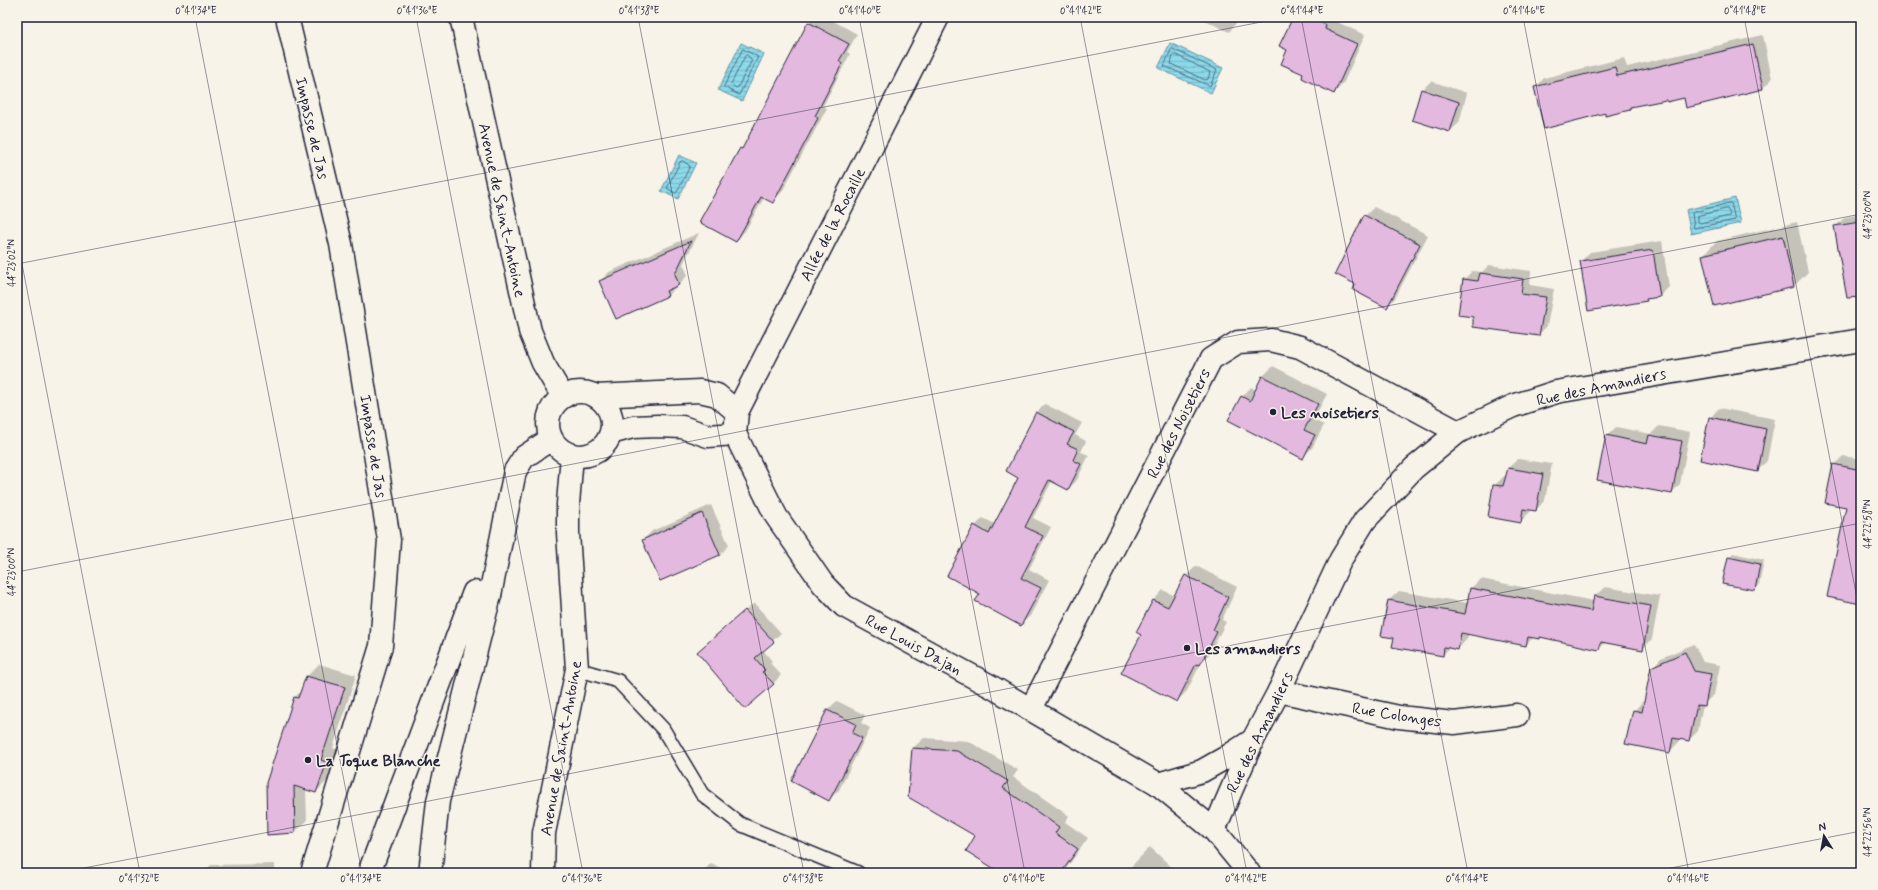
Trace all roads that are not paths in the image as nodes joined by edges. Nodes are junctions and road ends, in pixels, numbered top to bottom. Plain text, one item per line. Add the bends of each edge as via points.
1 (287, 17) edge
2 (461, 17) edge
3 (938, 17) edge
4 (1861, 340) edge
5 (596, 396) junction
6 (563, 397) junction
7 (737, 412) junction
8 (1458, 432) junction
9 (611, 433) junction
10 (735, 434) junction
11 (551, 439) junction
12 (572, 455) junction
13 (490, 595) junction
14 (577, 669) junction
15 (1279, 691) junction
16 (1031, 709) junction
17 (1517, 715) dead end
18 (1252, 740) junction
19 (1158, 784) junction
20 (1214, 830) junction
21 (312, 873) edge
22 (369, 873) edge
23 (430, 873) edge
24 (543, 873) edge
25 (858, 873) edge
26 (1249, 873) edge

1 - 21 street, Impasse de Jas via 340,244 389,540 381,646
2 - 6 street, Avenue de Saint-Antoine via 530,331 543,363
3 - 7 street, Allée de la Rocaille
4 - 8 street, Rue des Amandiers via 1556,392 1513,406
5 - 6 street via 588,392 579,392
5 - 7 street via 700,391 717,395
5 - 9 street via 610,411
6 - 11 street via 555,402 550,411 548,425
7 - 10 street, Allée de la Rocaille
8 - 15 street, Rue des Amandiers via 1414,468 1365,520 1341,559
8 - 16 street, Rue des Noisetiers via 1300,347 1271,340 1238,342 1211,360
9 - 10 street via 633,427 658,426 682,427 708,436
9 - 12 street via 608,442 601,449 582,457
10 - 16 street, Rue Louis Dajan via 776,516 823,584 844,606
11 - 12 street via 556,446
11 - 13 street via 524,458 514,471
12 - 14 street, Avenue de Saint-Antoine via 568,533
13 - 22 street via 474,592
13 - 23 street via 438,801
14 - 24 street, Avenue de Saint-Antoine via 544,833
14 - 25 lane via 618,681 664,729 702,794 740,824
15 - 17 street, Rue Colonges via 1399,717 1454,723
15 - 18 street, Rue des Amandiers
16 - 19 street, Rue Louis Dajan
18 - 19 street via 1202,771
18 - 20 street, Rue des Amandiers
19 - 20 street, Rue Louis Dajan
20 - 26 street, Rue Louis Dajan

